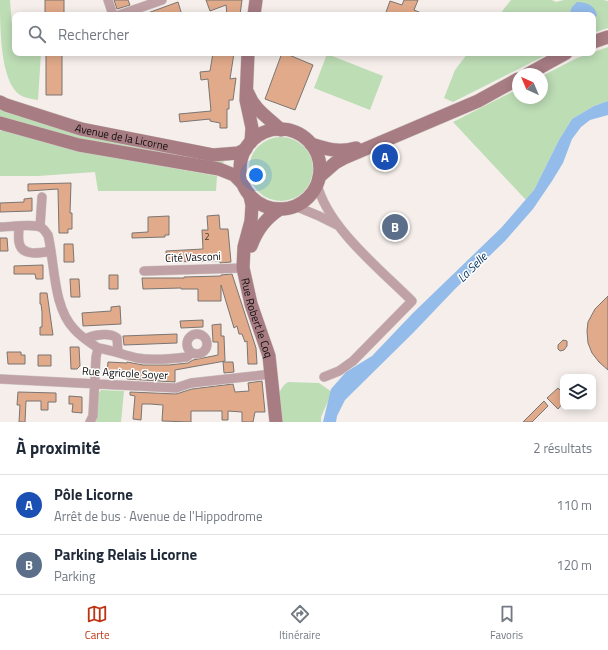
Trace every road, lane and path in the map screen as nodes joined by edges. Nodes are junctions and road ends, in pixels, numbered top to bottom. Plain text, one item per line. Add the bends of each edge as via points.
1 (108, 0) edge
2 (162, 0) edge
3 (256, 0) edge
4 (111, 12) edge
5 (128, 12) edge
6 (254, 12) edge
7 (608, 37) edge
8 (596, 41) edge
9 (248, 56) edge
10 (561, 56) edge
11 (539, 68) edge
12 (512, 82) edge
13 (246, 89) junction
14 (0, 102) edge
15 (0, 123) edge
16 (281, 130) junction
17 (389, 138) junction
18 (311, 144) junction
19 (248, 146) junction
20 (318, 180) junction
21 (242, 183) junction
22 (250, 196) junction
23 (42, 197) dead end
24 (295, 206) junction
25 (280, 209) junction
26 (18, 226) junction
27 (338, 226) junction
28 (0, 227) edge
29 (40, 227) junction
30 (51, 251) junction
31 (244, 265) junction
32 (144, 271) dead end
33 (85, 339) junction
34 (98, 348) junction
35 (118, 352) junction
36 (191, 353) dead end
37 (271, 374) junction
38 (324, 377) dead end
39 (0, 379) edge
40 (94, 383) junction
41 (90, 422) edge
42 (276, 422) edge

1 - 4 street
2 - 5 street
3 - 6 main road
7 - 8 main road
9 - 13 main road
10 - 11 main road
12 - 17 main road via 472,104
13 - 16 main road via 256,107
13 - 19 main road via 252,128
14 - 19 main road, Avenue de la Licorne via 81,129 213,155 238,153
15 - 21 main road, Avenue de la Licorne via 79,145 219,169
16 - 18 main road via 298,134
16 - 19 main road via 260,135
17 - 18 main road via 340,151
17 - 20 main road via 335,163 324,171
18 - 20 main road via 318,160
19 - 21 main road via 241,160
20 - 24 main road via 308,197
20 - 27 street via 319,192
21 - 22 main road
22 - 25 main road via 263,206
22 - 31 main road, Rue Robert le Coq via 251,221 244,247
23 - 29 street
24 - 25 main road
24 - 27 street
25 - 31 main road via 261,224
26 - 28 street
26 - 29 street
26 - 30 street via 19,244 22,249 37,254
27 - 38 street via 412,301 353,362
29 - 30 street via 48,235
30 - 33 street via 61,306 67,321
31 - 32 street, Cité Vasconi
31 - 37 main road, Rue Robert le Coq via 251,304 269,356
33 - 34 street
33 - 35 street via 92,336 114,335 117,338
34 - 35 street
34 - 40 street
35 - 36 street via 138,358 165,359 187,357
37 - 40 street, Rue Agricole Soyer via 191,383 176,388
37 - 42 main road, Rue Robert le Coq
39 - 40 street, Rue Agricole Soyer
40 - 41 street via 93,416

